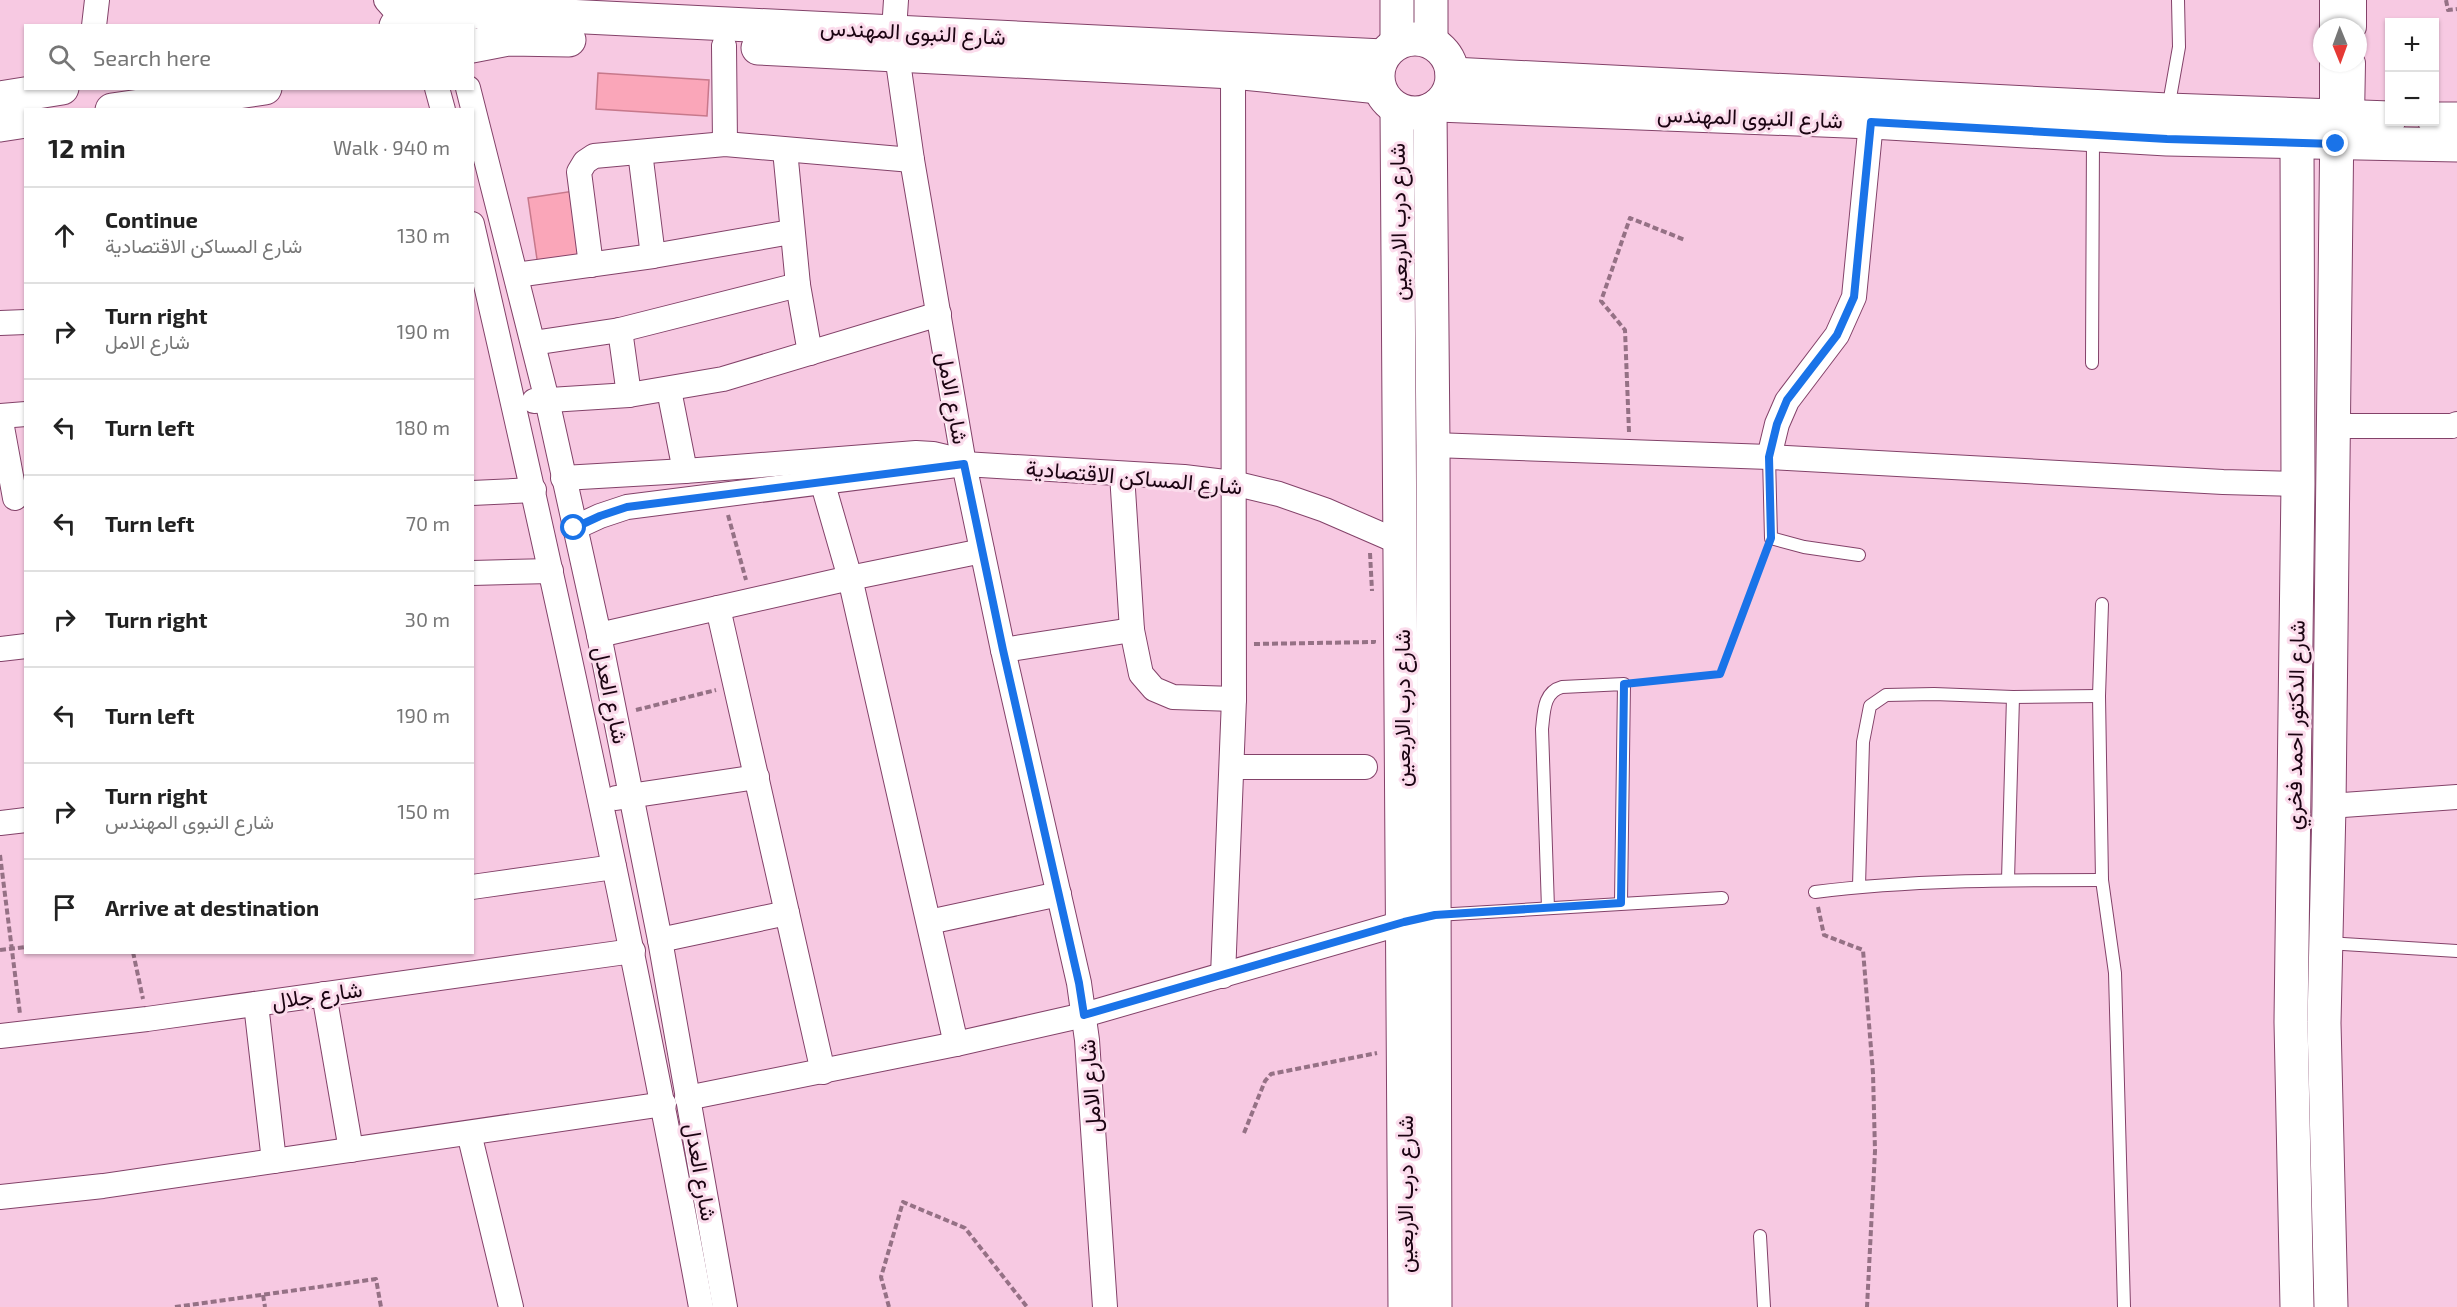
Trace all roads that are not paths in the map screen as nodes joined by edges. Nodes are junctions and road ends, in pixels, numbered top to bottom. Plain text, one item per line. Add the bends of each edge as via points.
1 (98, 0) edge
2 (1397, 0) edge
3 (1431, 0) edge
4 (2178, 0) edge
5 (2332, 0) edge
6 (2354, 0) edge
7 (443, 11) edge
8 (395, 15) edge
9 (2332, 18) edge
10 (2354, 18) edge
11 (94, 24) edge
12 (896, 29) edge
13 (1431, 42) junction
14 (474, 46) edge
15 (724, 46) junction
16 (1233, 72) junction
17 (2333, 72) edge
18 (2351, 72) edge
19 (1389, 74) junction
20 (1452, 74) junction
21 (50, 90) edge
22 (259, 90) edge
23 (437, 90) edge
24 (469, 90) edge
25 (0, 98) edge
26 (224, 102) edge
27 (140, 108) edge
28 (442, 108) edge
29 (473, 108) edge
30 (1434, 108) junction
31 (474, 111) edge
32 (2385, 118) edge
33 (2439, 119) edge
34 (2457, 119) edge
35 (24, 121) edge
36 (1871, 122) junction
37 (2339, 123) junction
38 (2167, 124) junction
39 (0, 125) edge
40 (2093, 135) junction
41 (2297, 143) junction
42 (725, 144) junction
43 (2457, 145) edge
44 (785, 150) junction
45 (640, 152) junction
46 (912, 160) junction
47 (791, 232) junction
48 (474, 240) edge
49 (2297, 252) junction
50 (2334, 252) junction
51 (653, 256) junction
52 (591, 265) junction
53 (516, 275) junction
54 (798, 285) junction
55 (481, 298) edge
56 (939, 314) junction
57 (24, 322) edge
58 (0, 323) edge
59 (620, 330) junction
60 (533, 343) junction
61 (810, 353) junction
62 (2092, 363) dead end
63 (669, 390) junction
64 (629, 395) junction
65 (547, 400) junction
66 (513, 403) junction
67 (24, 414) edge
68 (2457, 424) edge
69 (2334, 426) junction
70 (1433, 445) junction
71 (1769, 457) junction
72 (964, 464) junction
73 (685, 471) junction
74 (1122, 474) junction
75 (563, 478) junction
76 (822, 481) junction
77 (1233, 483) junction
78 (2298, 484) junction
79 (534, 490) junction
80 (474, 493) edge
81 (13, 499) edge
82 (574, 528) junction
83 (1401, 543) junction
84 (982, 551) junction
85 (1859, 555) dead end
86 (551, 571) junction
87 (474, 573) edge
88 (850, 578) junction
89 (2102, 604) dead end
90 (718, 608) junction
91 (2296, 608) junction
92 (2331, 609) junction
93 (1132, 630) junction
94 (598, 635) junction
95 (24, 646) edge
96 (0, 649) edge
97 (1003, 650) junction
98 (2099, 696) junction
99 (2013, 697) junction
100 (1234, 699) junction
101 (1232, 767) junction
102 (1365, 767) dead end
103 (757, 777) junction
104 (632, 795) junction
105 (2457, 797) edge
106 (601, 800) junction
107 (2329, 806) junction
108 (24, 820) edge
109 (0, 823) edge
110 (614, 867) junction
111 (2008, 880) junction
112 (2102, 880) junction
113 (1859, 886) junction
114 (474, 887) edge
115 (1815, 892) road end
116 (1059, 894) junction
117 (1722, 898) dead end
118 (1621, 903) junction
119 (1548, 908) junction
120 (787, 913) junction
121 (1419, 918) junction
122 (928, 922) junction
123 (660, 940) junction
124 (2326, 943) junction
125 (633, 951) junction
126 (2457, 951) edge
127 (1223, 976) junction
128 (324, 994) junction
129 (256, 1004) junction
130 (1084, 1015) junction
131 (2290, 1022) junction
132 (2324, 1023) junction
133 (11, 1035) edge
134 (956, 1044) junction
135 (823, 1072) junction
136 (687, 1098) junction
137 (664, 1104) junction
138 (469, 1133) junction
139 (351, 1150) junction
140 (274, 1161) junction
141 (0, 1197) edge
142 (1760, 1236) dead end
143 (1420, 1249) junction
144 (1420, 1301) edge
145 (511, 1307) edge
146 (701, 1307) edge
147 (725, 1307) edge
148 (1105, 1307) edge
149 (1764, 1307) edge
150 (2124, 1307) edge
151 (2297, 1307) edge
152 (2331, 1307) edge

1 - 11 street
2 - 19 main road, شارع درب الاربعين
3 - 13 main road
4 - 38 lane via 2179,47
5 - 9 street
6 - 10 street
7 - 8 main road, شارع النبوى المهندس via 422,8
7 - 12 main road, شارع النبوى المهندس
12 - 15 main road, شارع النبوى المهندس
12 - 16 main road, شارع النبوى المهندس
12 - 19 main road, شارع النبوى المهندس
12 - 46 street, شارع الامل
13 - 19 main road via 1408,39
13 - 20 main road via 1446,56
14 - 15 main road, شارع النبوى المهندس via 525,38
15 - 42 street
16 - 19 main road, شارع النبوى المهندس
16 - 77 street
17 - 37 street, شارع الدكتور احمد فخري
18 - 37 street, شارع الدكتور احمد فخري
19 - 30 main road via 1408,113
19 - 83 main road, شارع درب الاربعين
20 - 30 main road via 1446,97
20 - 38 main road, شارع النبوى المهندس
21 - 25 main road
22 - 26 main road
23 - 28 street
24 - 29 street, شارع العدل
26 - 27 main road
30 - 36 main road, شارع النبوى المهندس
30 - 70 main road, شارع درب الاربعين
31 - 53 street, شارع العدل
32 - 37 main road, شارع النبوى المهندس
33 - 34 main road
35 - 39 main road
36 - 40 main road, شارع النبوى المهندس
36 - 71 street via 1854,297 1837,335 1787,400
37 - 38 main road, شارع النبوى المهندس
37 - 41 main road, شارع النبوى المهندس
37 - 43 main road, شارع النبوى المهندس
37 - 50 main road, شارع الدكتور احمد فخري
38 - 40 main road, شارع النبوى المهندس
38 - 41 main road, شارع النبوى المهندس
40 - 62 lane
41 - 49 main road, شارع الدكتور احمد فخري
42 - 44 street
42 - 45 street
44 - 46 street
44 - 47 street
45 - 51 street
45 - 52 street via 594,156 579,172
46 - 56 street, شارع الامل
47 - 51 street
47 - 54 street
48 - 55 street, شارع العدل
49 - 50 main road
49 - 78 main road, شارع الدكتور احمد فخري
50 - 69 main road, شارع الدكتور احمد فخري
51 - 52 street
52 - 53 street
53 - 60 street, شارع العدل
54 - 59 street
54 - 61 street
55 - 66 street, شارع العدل
56 - 61 street
56 - 72 street, شارع الامل
57 - 58 street
59 - 60 street
59 - 64 street
60 - 65 street, شارع العدل
61 - 63 street via 723,379
63 - 64 street
63 - 73 street
64 - 65 street
65 - 66 street
65 - 75 street, شارع العدل
66 - 79 street, شارع العدل
67 - 81 street via 0,416
68 - 69 street
69 - 92 main road, شارع الدكتور احمد فخري
70 - 71 street
70 - 121 main road, شارع درب الاربعين
71 - 78 street
71 - 85 lane via 1771,538
72 - 73 street, شارع المساكن الاقتصادية via 951,457 916,453
72 - 74 street, شارع المساكن الاقتصادية
72 - 76 street, شارع المساكن الاقتصادية
72 - 84 street, شارع الامل
73 - 75 street, شارع المساكن الاقتصادية
74 - 77 street, شارع المساكن الاقتصادية
74 - 93 street
75 - 82 street, شارع العدل
76 - 82 street, شارع المساكن الاقتصادية via 627,507
76 - 88 street
77 - 83 street, شارع المساكن الاقتصادية via 1279,494
77 - 100 street
78 - 91 main road, شارع الدكتور احمد فخري
79 - 80 street
79 - 86 street, شارع العدل
82 - 94 street, شارع العدل
83 - 121 main road, شارع درب الاربعين
84 - 88 street
84 - 97 street, شارع الامل
86 - 87 street
86 - 106 street, شارع العدل
88 - 90 street
88 - 122 street
89 - 98 lane
90 - 94 street
90 - 103 street
91 - 92 main road
91 - 131 main road, شارع الدكتور احمد فخري
92 - 107 main road, شارع الدكتور احمد فخري
93 - 97 street
93 - 100 street via 1138,665 1154,689 1173,698
94 - 104 street, شارع العدل
95 - 96 street
97 - 116 street, شارع الامل
98 - 99 lane
98 - 112 lane
99 - 111 lane
99 - 113 lane via 1886,696 1869,706 1863,742
100 - 101 street
101 - 102 street
101 - 127 street
103 - 104 street
103 - 120 street
104 - 106 street
104 - 123 street, شارع العدل
105 - 107 street
106 - 110 street, شارع العدل
107 - 124 main road, شارع الدكتور احمد فخري
108 - 109 street
110 - 114 street
110 - 125 street, شارع العدل
111 - 112 lane
111 - 113 lane
112 - 150 lane via 2115,973
113 - 115 lane
116 - 122 street
116 - 130 street, شارع الامل
117 - 118 lane
118 - 119 lane
118 - 119 lane via 1624,684 1555,689 1544,708
119 - 121 lane
120 - 123 street
120 - 135 street
121 - 127 street
121 - 143 main road, شارع درب الاربعين
121 - 143 main road, شارع درب الاربعين via 1404,1048
122 - 134 street
123 - 136 street, شارع العدل
124 - 126 lane
124 - 132 main road, شارع الدكتور احمد فخري
125 - 128 street, شارع جلال
125 - 137 street, شارع العدل
127 - 130 street
128 - 129 street, شارع جلال
128 - 139 street
129 - 133 street, شارع جلال
129 - 140 street
130 - 134 street
130 - 148 street, شارع الامل
131 - 132 main road
131 - 151 main road, شارع الدكتور احمد فخري
132 - 152 main road, شارع الدكتور احمد فخري
134 - 135 street
135 - 136 street
136 - 147 street, شارع العدل
137 - 138 street
137 - 146 street, شارع العدل
138 - 139 street
138 - 145 street
139 - 140 street
140 - 141 street
142 - 149 lane
143 - 144 main road, شارع درب الاربعين

